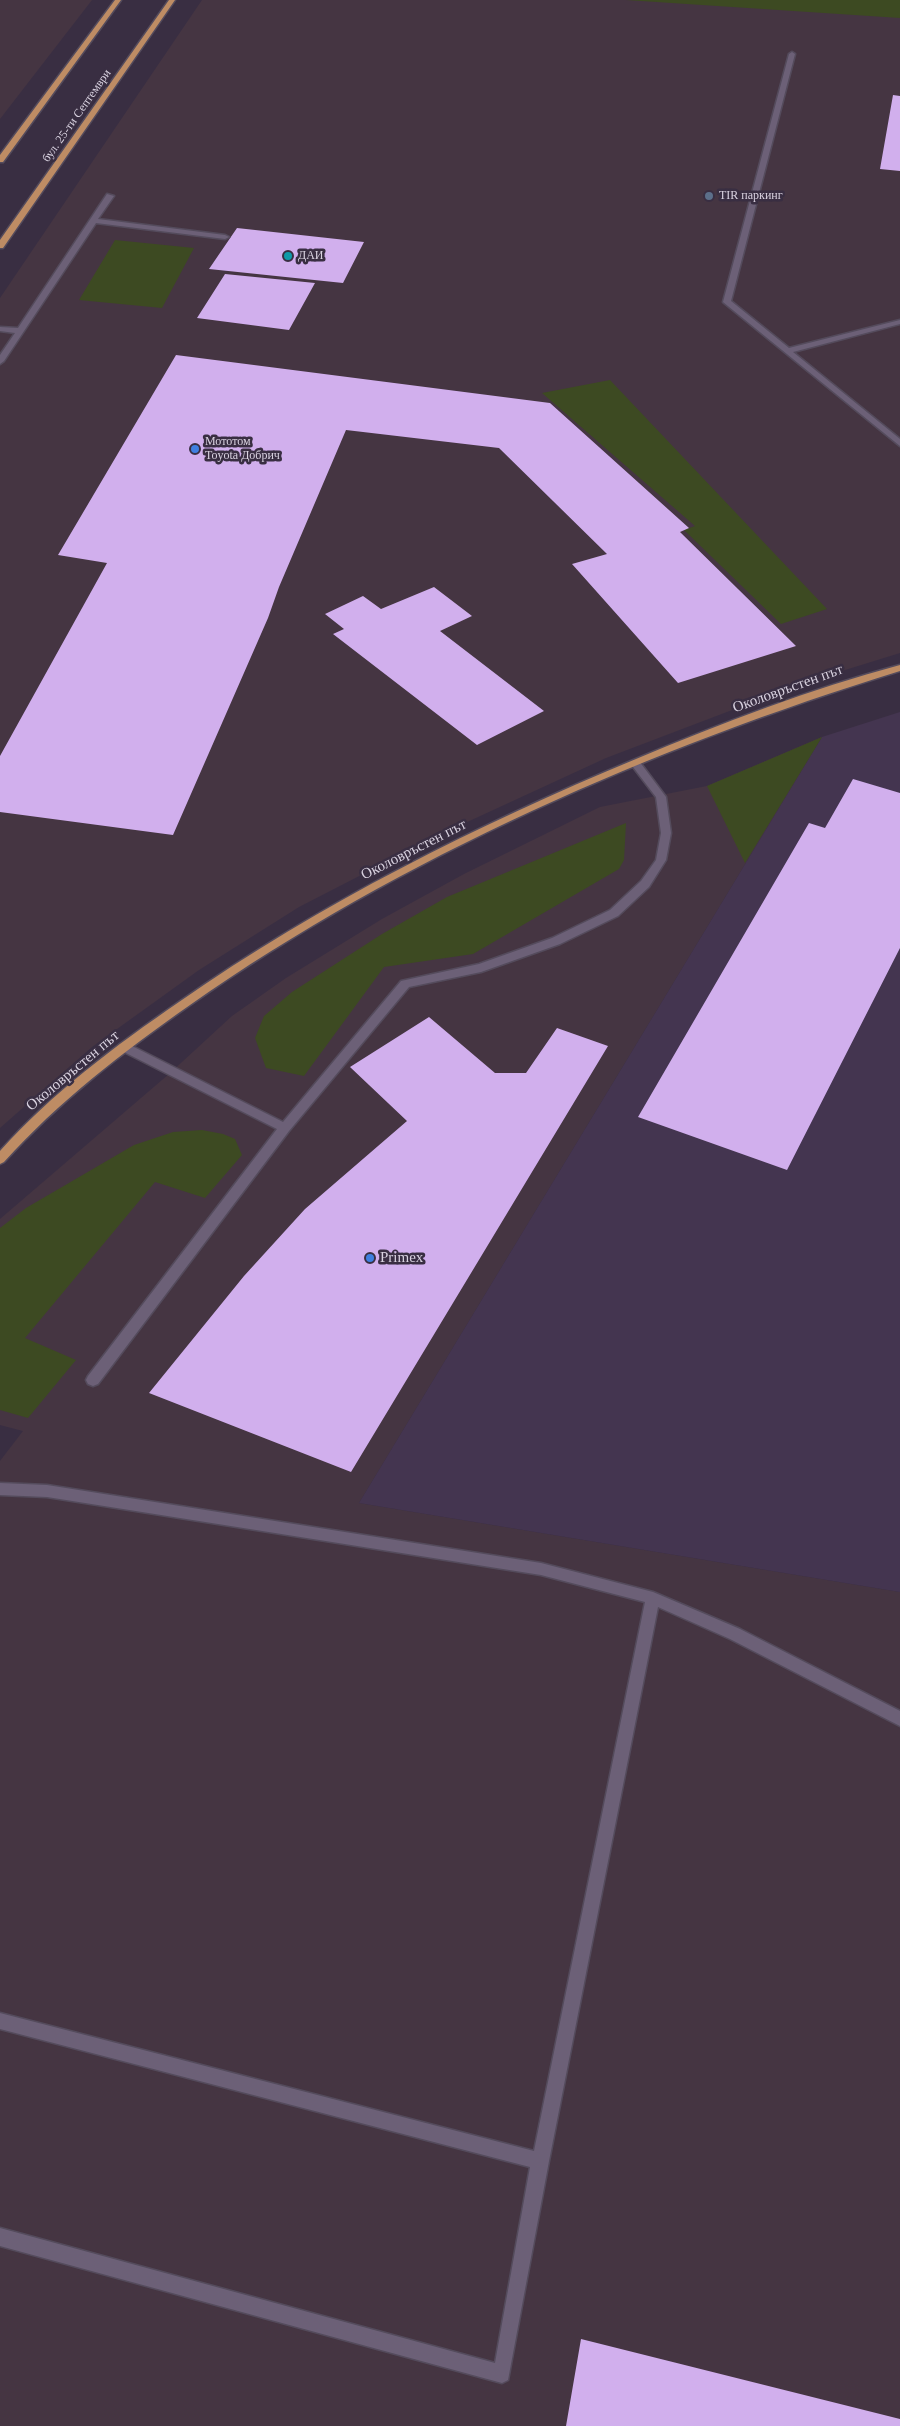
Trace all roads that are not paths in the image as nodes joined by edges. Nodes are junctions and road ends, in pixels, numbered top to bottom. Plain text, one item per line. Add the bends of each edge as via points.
1 (118, 0) edge
2 (172, 0) edge
3 (792, 54) dead end
4 (0, 160) edge
5 (110, 196) dead end
6 (94, 221) junction
7 (225, 237) dead end
8 (0, 246) edge
9 (900, 322) edge
10 (0, 329) edge
11 (20, 331) junction
12 (787, 351) junction
13 (0, 361) edge
14 (900, 443) edge
15 (900, 668) edge
16 (635, 763) junction
17 (124, 1047) junction
18 (286, 1128) junction
19 (0, 1159) edge
20 (93, 1380) dead end
21 (0, 1489) edge
22 (653, 1598) junction
23 (900, 1719) edge
24 (0, 2021) edge
25 (540, 2161) junction
26 (0, 2237) edge

1 - 4 main road
2 - 8 main road, бул. 25-ти Септември
3 - 12 lane via 727,302
5 - 6 lane
6 - 7 lane
6 - 11 lane
9 - 12 lane
10 - 11 lane
11 - 13 lane
12 - 14 lane
15 - 16 main road, Околовръстен път via 815,694
16 - 17 main road, Околовръстен път via 451,846 314,919 214,981
16 - 18 lane via 661,797 666,833 661,860 645,884 614,913 556,941 481,968 405,984
17 - 18 lane
17 - 19 main road, Околовръстен път via 17,1139
18 - 20 lane
21 - 22 lane via 46,1491 541,1569
22 - 23 lane via 735,1634
22 - 25 lane
24 - 25 lane
25 - 26 lane via 502,2374

